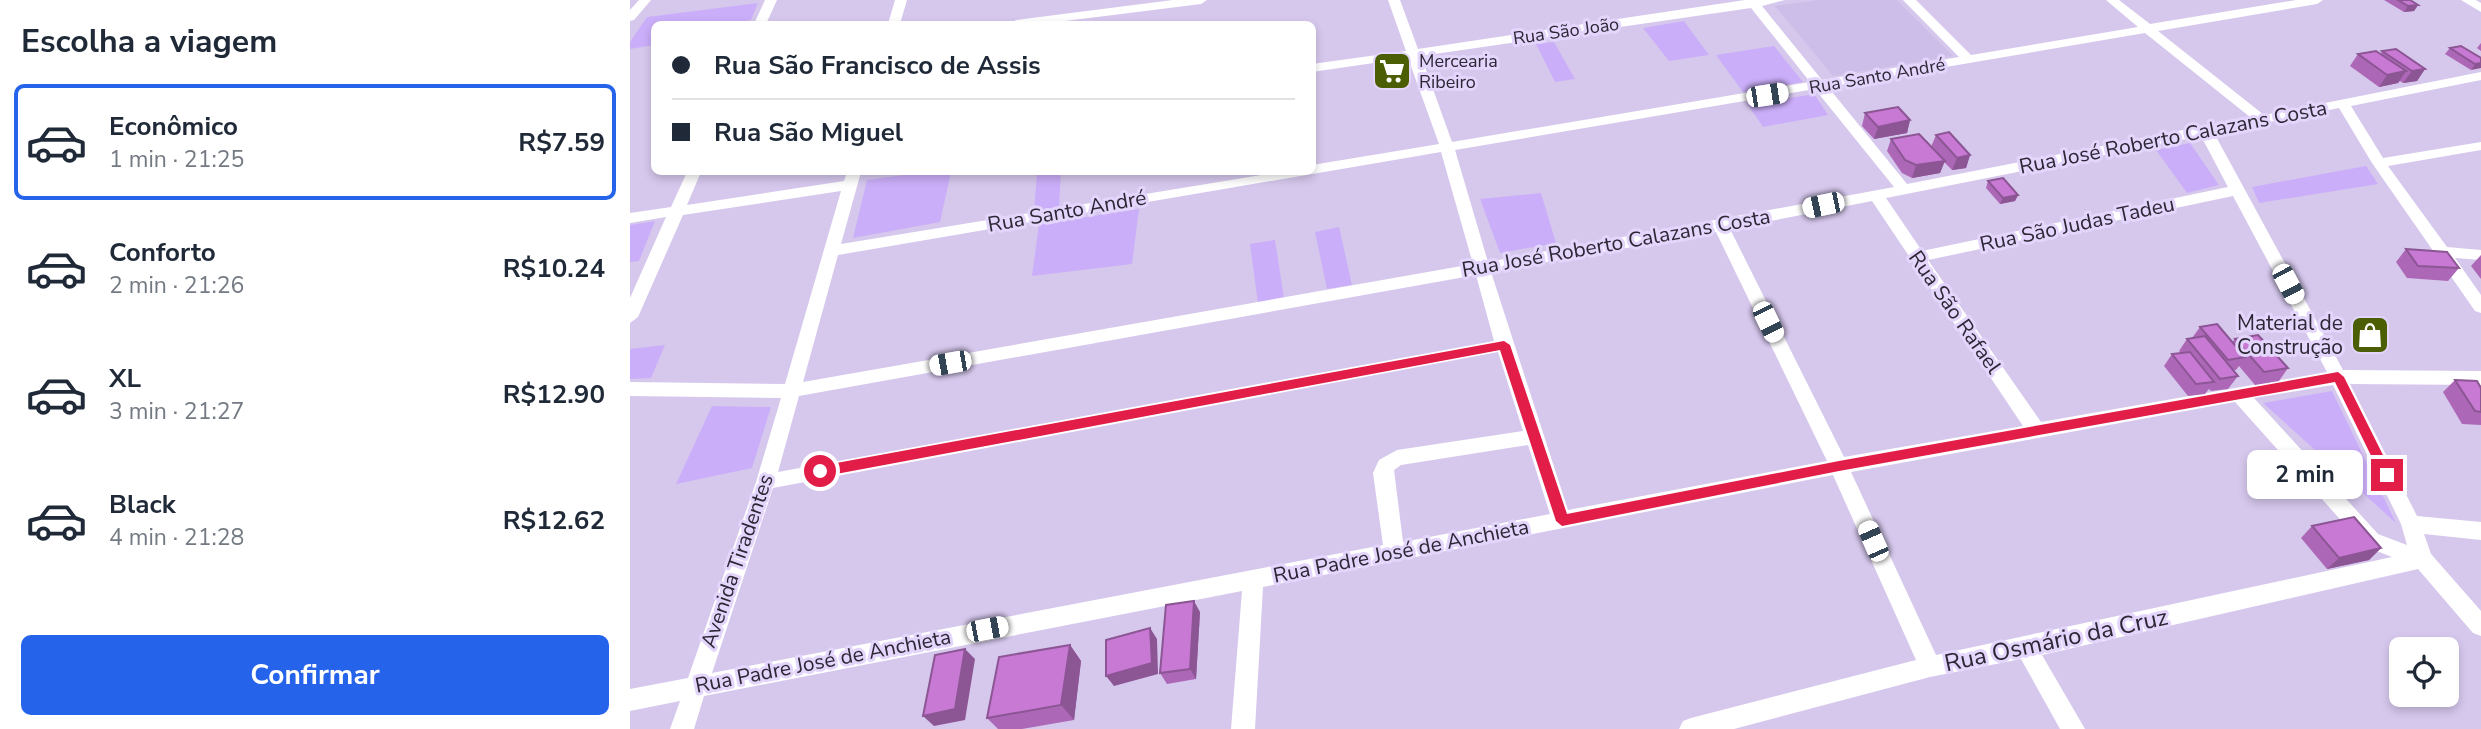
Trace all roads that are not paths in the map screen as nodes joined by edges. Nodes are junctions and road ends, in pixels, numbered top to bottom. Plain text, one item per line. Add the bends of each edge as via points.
1 (645, 0) edge
2 (771, 0) edge
3 (901, 0) edge
4 (1201, 0) edge
5 (1394, 0) edge
6 (1779, 0) edge
7 (1909, 0) edge
8 (2112, 0) edge
9 (2317, 0) edge
10 (2467, 0) edge
11 (1753, 2) edge
12 (2481, 8) edge
13 (630, 18) edge
14 (761, 21) edge
15 (895, 21) edge
16 (1039, 21) edge
17 (2148, 28) junction
18 (1413, 54) junction
19 (1969, 60) junction
20 (1316, 67) edge
21 (2481, 76) edge
22 (1820, 86) junction
23 (2343, 104) junction
24 (2262, 120) junction
25 (2205, 130) junction
26 (2481, 146) edge
27 (1447, 147) junction
28 (2379, 163) junction
29 (1316, 169) edge
30 (693, 175) edge
31 (1285, 175) edge
32 (852, 178) edge
33 (1903, 189) junction
34 (2238, 190) junction
35 (1874, 194) junction
36 (676, 212) junction
37 (630, 218) edge
38 (1721, 226) junction
39 (831, 251) junction
40 (2442, 252) junction
41 (2481, 255) edge
42 (1917, 257) junction
43 (1481, 267) junction
44 (2481, 307) edge
45 (630, 317) edge
46 (1504, 345) junction
47 (2338, 377) junction
48 (2481, 377) edge
49 (630, 389) edge
50 (790, 391) junction
51 (2239, 394) junction
52 (2036, 430) junction
53 (1535, 437) junction
54 (1839, 466) junction
55 (766, 482) junction
56 (1562, 521) junction
57 (2411, 524) junction
58 (2481, 531) edge
59 (1394, 552) junction
60 (2422, 559) junction
61 (1253, 579) junction
62 (2481, 626) edge
63 (2026, 648) junction
64 (1930, 667) junction
65 (695, 685) junction
66 (630, 700) edge
67 (682, 729) edge
68 (1243, 729) edge
69 (1691, 729) edge
70 (2073, 729) edge

1 - 13 street
2 - 14 street
3 - 15 street
4 - 16 street
5 - 18 street
6 - 11 street, Rua São João
7 - 19 street
8 - 17 street
9 - 17 street, Rua Santo André
10 - 12 street
11 - 18 street, Rua São João
11 - 22 street
17 - 19 street, Rua Santo André
17 - 24 street
18 - 20 street, Rua São João
18 - 27 street
19 - 22 street, Rua Santo André
21 - 23 street, Rua José Roberto Calazans Costa
22 - 27 street, Rua Santo André
22 - 33 street
23 - 24 street, Rua José Roberto Calazans Costa
23 - 28 street
24 - 25 street, Rua José Roberto Calazans Costa
25 - 33 street, Rua José Roberto Calazans Costa
25 - 34 street
26 - 28 street
27 - 29 street, Rua Santo André
27 - 43 street
28 - 40 street
30 - 36 street
31 - 39 street, Rua Santo André
32 - 36 street
32 - 39 street, Avenida Tiradentes
33 - 35 street, Rua José Roberto Calazans Costa
34 - 42 street, Rua São Judas Tadeu
34 - 47 street
35 - 38 street, Rua José Roberto Calazans Costa
35 - 42 street, Rua São Rafael
36 - 37 street
36 - 45 street
38 - 43 street, Rua José Roberto Calazans Costa
38 - 54 street
39 - 50 street, Avenida Tiradentes
40 - 41 street
40 - 44 street
42 - 52 street, Rua São Rafael
43 - 46 street
43 - 50 street, Rua José Roberto Calazans Costa
46 - 53 street
46 - 55 street
47 - 48 street, Rua Padre José de Anchieta
47 - 51 street, Rua Padre José de Anchieta
47 - 57 street
49 - 50 street
50 - 55 street, Avenida Tiradentes
51 - 52 street, Rua Padre José de Anchieta
51 - 60 street via 2371,540
52 - 54 street, Rua Padre José de Anchieta
53 - 56 street
53 - 59 street via 1397,458 1386,465 1383,473
54 - 56 street, Rua Padre José de Anchieta
54 - 64 street
55 - 65 street, Avenida Tiradentes
56 - 59 street, Rua Padre José de Anchieta
57 - 58 street
57 - 60 street
59 - 61 street, Rua Padre José de Anchieta
60 - 62 street
60 - 63 street, Rua Osmário da Cruz
61 - 65 street, Rua Padre José de Anchieta
61 - 68 street
63 - 64 street, Rua Osmário da Cruz
63 - 70 street
64 - 69 street, Rua Osmário da Cruz
65 - 66 street, Rua Padre José de Anchieta
65 - 67 street, Avenida Tiradentes

